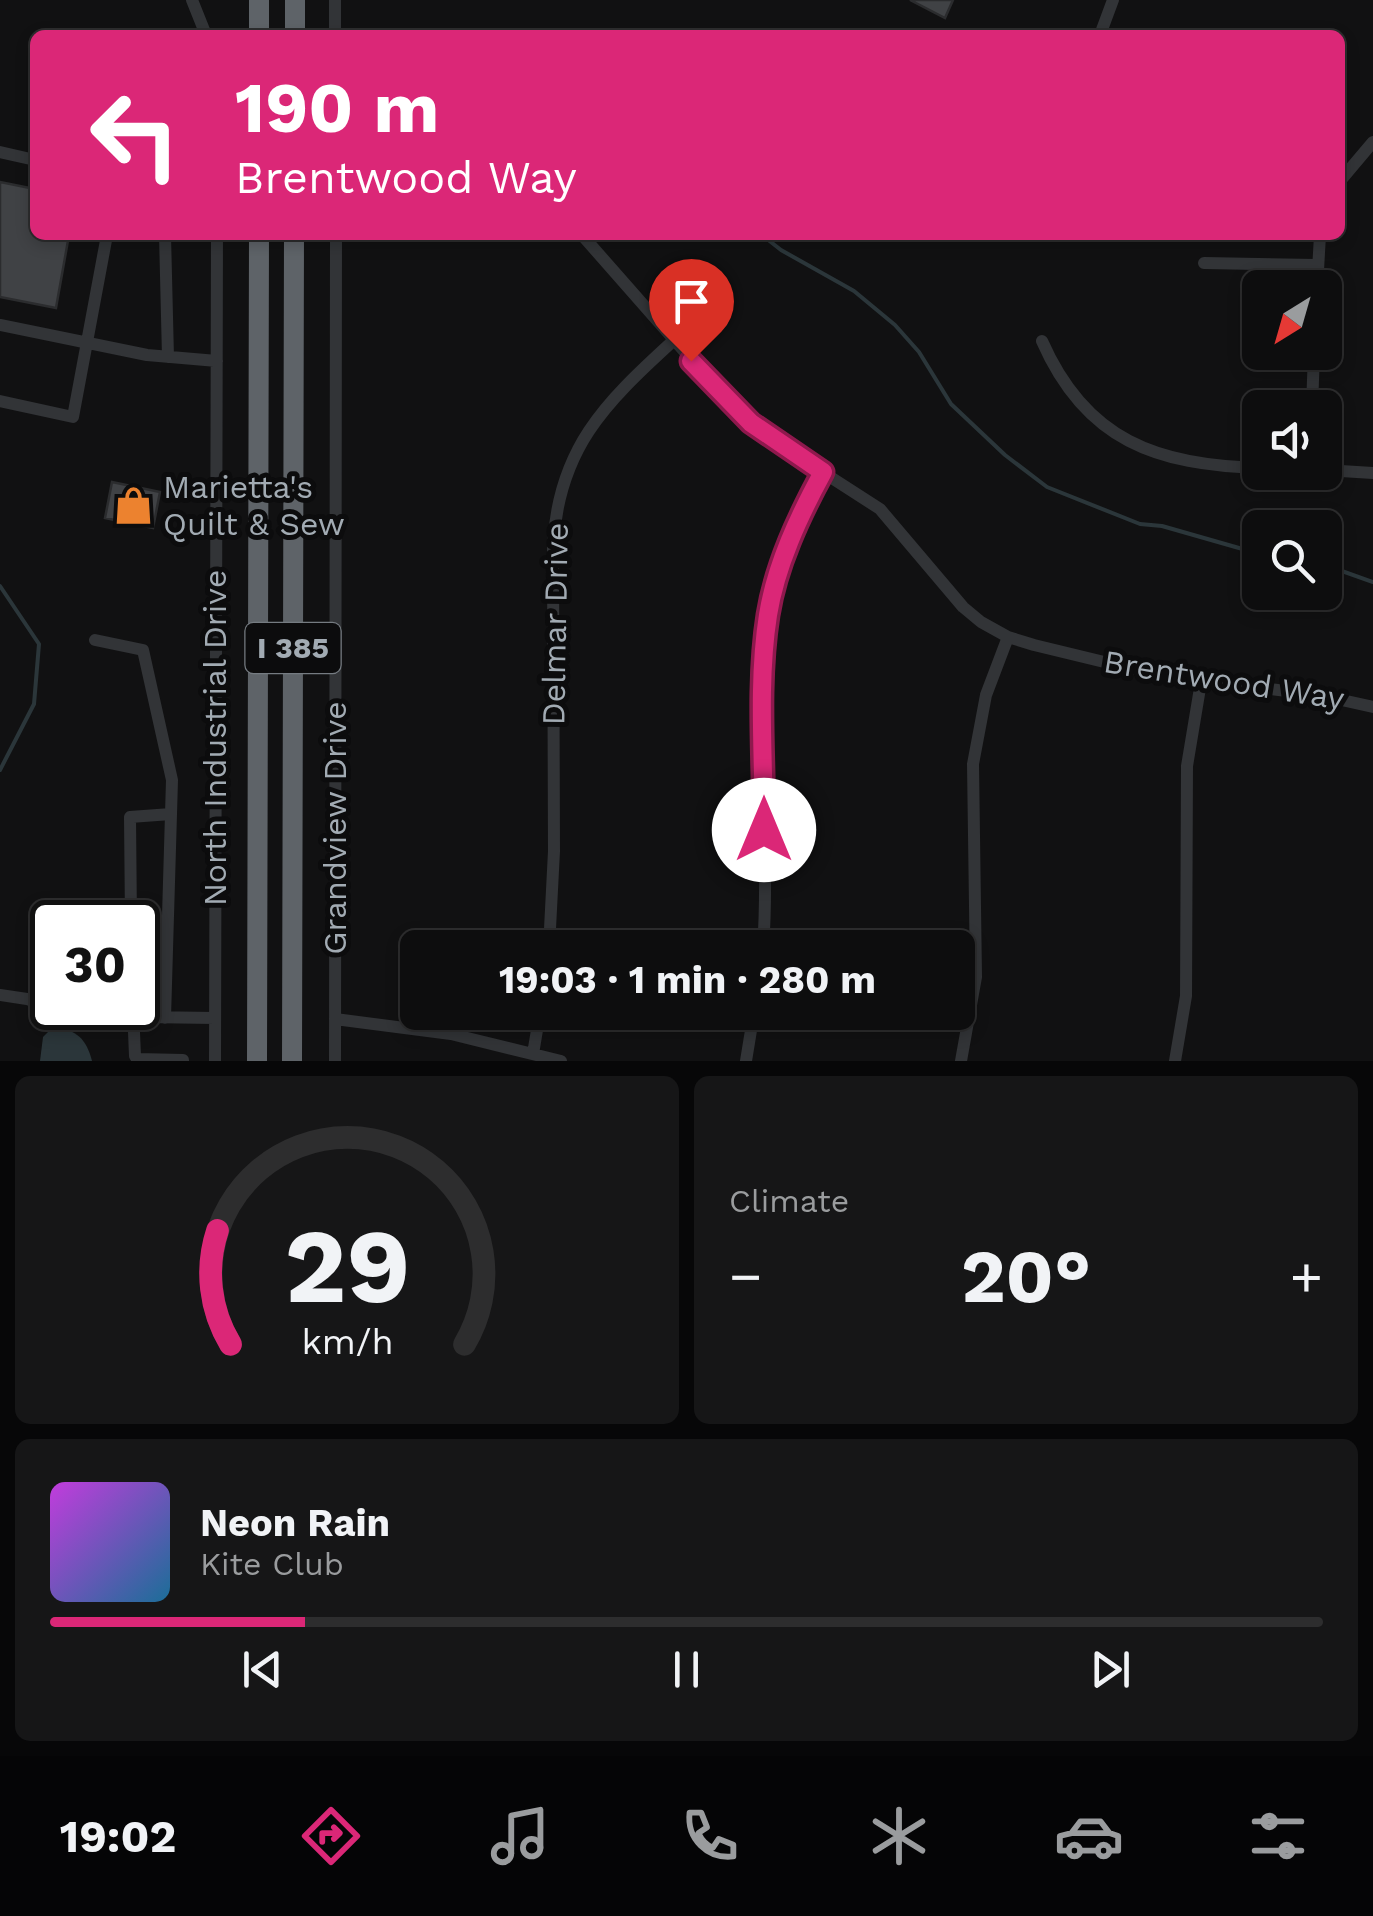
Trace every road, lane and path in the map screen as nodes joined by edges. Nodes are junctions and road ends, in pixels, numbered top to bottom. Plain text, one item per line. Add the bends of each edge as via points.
1 (192, 0) edge
2 (259, 0) edge
3 (295, 0) edge
4 (334, 0) edge
5 (1113, 0) edge
6 (204, 30) edge
7 (259, 30) edge
8 (295, 30) edge
9 (335, 30) edge
10 (1102, 30) edge
11 (1373, 142) edge
12 (0, 152) edge
13 (30, 159) edge
14 (1345, 176) edge
15 (106, 240) edge
16 (165, 240) edge
17 (217, 240) edge
18 (259, 240) edge
19 (294, 240) edge
20 (336, 240) edge
21 (586, 240) edge
22 (1319, 240) edge
23 (1204, 262) dead end
24 (1316, 265) junction
25 (1316, 270) edge
26 (0, 325) edge
27 (673, 340) junction
28 (1042, 341) dead end
29 (87, 342) junction
30 (168, 357) junction
31 (216, 361) junction
32 (0, 401) edge
33 (1242, 467) edge
34 (1342, 471) edge
35 (823, 472) junction
36 (1373, 473) edge
37 (1008, 637) junction
38 (95, 640) dead end
39 (1201, 682) junction
40 (1373, 707) edge
41 (171, 814) junction
42 (132, 900) edge
43 (550, 930) edge
44 (763, 930) edge
45 (0, 995) edge
46 (30, 1001) edge
47 (160, 1017) edge
48 (166, 1018) junction
49 (215, 1018) junction
50 (335, 1019) junction
51 (133, 1030) edge
52 (537, 1030) edge
53 (751, 1030) edge
54 (533, 1054) junction
55 (183, 1060) edge
56 (215, 1061) edge
57 (257, 1061) edge
58 (292, 1061) edge
59 (335, 1061) edge
60 (561, 1061) edge
61 (746, 1061) edge
62 (961, 1061) edge
63 (1175, 1061) edge

1 - 6 street
2 - 7 highway
3 - 8 highway
4 - 9 street
5 - 10 street
11 - 14 street
12 - 13 street
15 - 29 street
16 - 30 street
17 - 31 street, North Industrial Drive
18 - 57 highway, I 385
19 - 58 highway, I 385
20 - 50 street, Grandview Drive
21 - 27 street, Brentwood Way
22 - 24 street
23 - 24 street
24 - 25 street
26 - 29 street
27 - 35 street, Brentwood Way via 751,423
27 - 43 street, Delmar Drive via 592,424 557,503
28 - 33 street via 1064,385 1112,431 1186,463
29 - 30 street
29 - 32 street via 73,417
30 - 31 street
31 - 49 street, North Industrial Drive
34 - 36 street
35 - 37 street, Brentwood Way via 880,509 980,622
35 - 44 street via 768,615
37 - 39 street, Brentwood Way
37 - 62 street via 986,695 974,764 976,977
38 - 41 street via 144,650 172,780
39 - 40 street, Brentwood Way via 1319,694
39 - 63 street via 1188,766 1186,996
41 - 42 street via 130,817
41 - 48 street
45 - 46 street
47 - 48 street
48 - 49 street
49 - 56 street, North Industrial Drive
50 - 54 street
50 - 59 street, Grandview Drive
51 - 55 street via 137,1059
52 - 54 street
53 - 61 street
54 - 60 street

